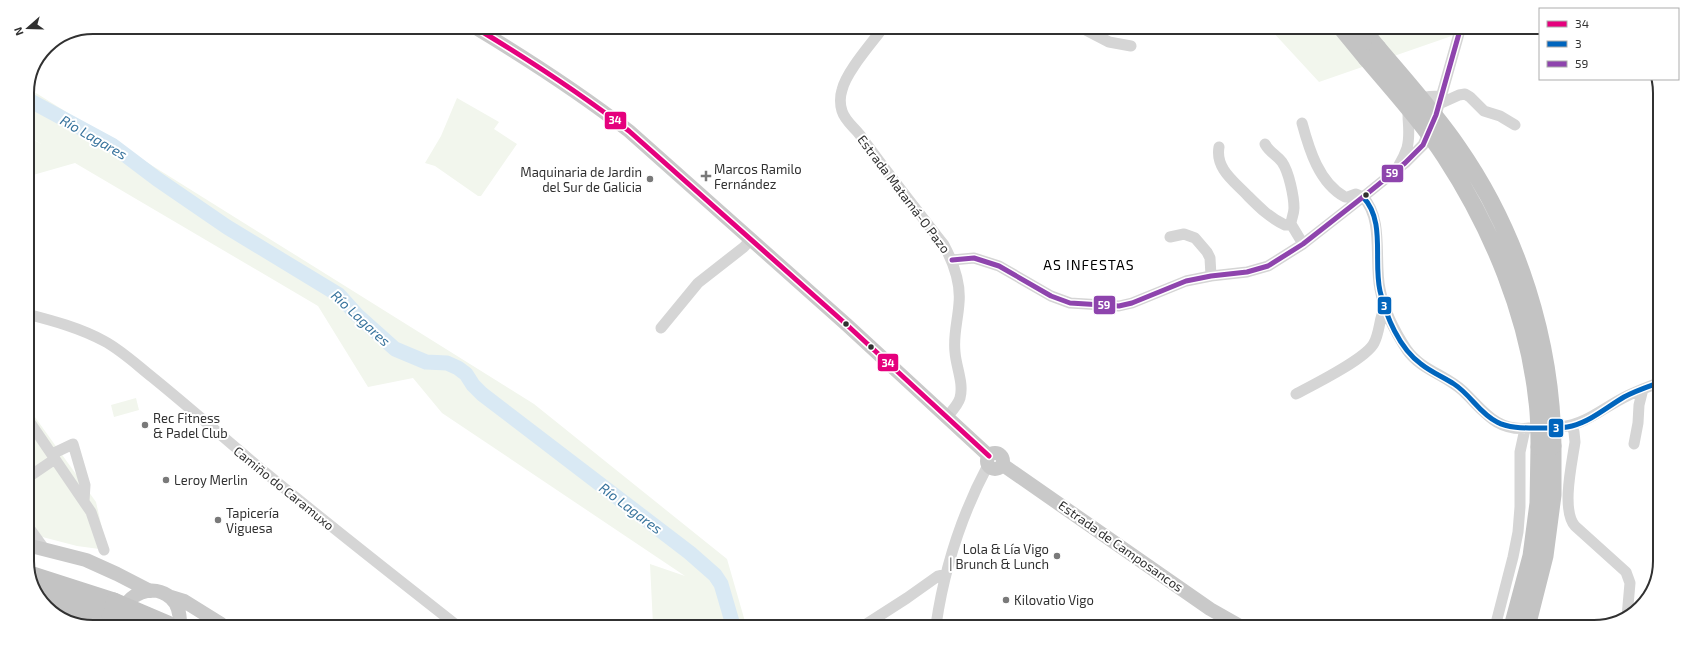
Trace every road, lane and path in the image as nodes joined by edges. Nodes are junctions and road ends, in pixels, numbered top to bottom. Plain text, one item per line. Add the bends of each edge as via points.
1 (486, 34) edge
2 (878, 34) edge
3 (1094, 34) edge
4 (1348, 34) edge
5 (1365, 34) edge
6 (1459, 34) edge
7 (1131, 46) dead end
8 (1372, 53) junction
9 (1440, 100) junction
10 (1302, 123) dead end
11 (1514, 125) dead end
12 (1265, 144) dead end
13 (1219, 147) dead end
14 (1395, 170) junction
15 (1363, 197) junction
16 (1291, 224) junction
17 (1170, 237) dead end
18 (751, 239) junction
19 (1303, 244) junction
20 (952, 260) junction
21 (1211, 276) junction
22 (1385, 307) junction
23 (34, 316) edge
24 (661, 328) dead end
25 (1652, 388) edge
26 (1296, 394) dead end
27 (946, 418) junction
28 (34, 428) edge
29 (1634, 444) dead end
30 (1546, 446) junction
31 (54, 457) junction
32 (988, 461) junction
33 (34, 473) edge
34 (84, 501) junction
35 (34, 535) edge
36 (34, 548) edge
37 (45, 550) junction
38 (104, 550) dead end
39 (946, 574) junction
40 (120, 575) junction
41 (36, 577) edge
42 (150, 591) junction
43 (43, 593) edge
44 (134, 596) junction
45 (171, 597) junction
46 (1628, 609) edge
47 (115, 613) edge
48 (126, 620) edge
49 (149, 620) edge
50 (180, 620) edge
51 (214, 620) edge
52 (450, 620) edge
53 (873, 620) edge
54 (937, 620) edge
55 (1229, 620) edge
56 (1497, 620) edge
57 (1514, 620) edge
58 (1529, 620) edge

1 - 18 main road via 536,64 592,103 628,131
2 - 20 street, Estrada Matamá-O Pazo via 844,82 842,111 875,158 944,245
3 - 7 street via 1109,42
4 - 8 highway
5 - 8 highway
6 - 9 street
8 - 30 highway, bridge via 1445,156 1487,229 1507,277 1532,365
9 - 11 street via 1465,94 1484,111 1500,116
9 - 14 street via 1423,146
9 - 14 street via 1423,97 1412,103 1407,116 1407,148
10 - 15 street via 1308,146 1325,179 1345,197 1356,194
12 - 16 street via 1285,168 1294,210
13 - 16 street via 1223,169 1231,181 1263,212 1285,225
14 - 15 street
15 - 19 street
15 - 22 street via 1370,208 1376,227 1377,268
16 - 19 street
17 - 21 street via 1184,234 1195,238 1210,258
18 - 24 street via 698,284
18 - 27 main road
19 - 21 street via 1259,270
20 - 21 street via 974,258 999,266 1051,296 1070,303 1091,305 1119,306 1132,303 1186,281
20 - 27 street, Estrada Matamá-O Pazo via 960,302 954,337 961,386 960,398
22 - 26 street via 1374,342 1365,353
22 - 56 street via 1400,338 1415,359 1462,390 1493,420 1504,425 1527,428 1520,452 1518,532
23 - 52 street, Camiño do Caramuxo via 66,324 106,342
25 - 29 street via 1639,405
25 - 46 street via 1626,396 1598,414 1566,427 1574,432 1575,442 1568,503 1569,517 1575,526 1626,572 1630,583
27 - 32 main road
28 - 31 street
30 - 57 highway via 1531,556
30 - 58 highway via 1553,495 1545,556
31 - 33 street
31 - 34 street
31 - 34 street via 73,444 85,485
32 - 39 street via 972,496
32 - 55 main road, Estrada de Camposancos via 994,469 1003,464
34 - 38 street via 91,512
35 - 37 street
36 - 37 main road
37 - 40 main road via 86,560
39 - 53 street via 938,576
39 - 54 street
40 - 42 main road
40 - 44 main road
41 - 47 highway
42 - 44 main road
42 - 45 main road
43 - 47 highway
44 - 47 main road via 121,614
45 - 50 main road
45 - 51 main road via 184,601
47 - 48 highway, bridge
47 - 49 highway, bridge

